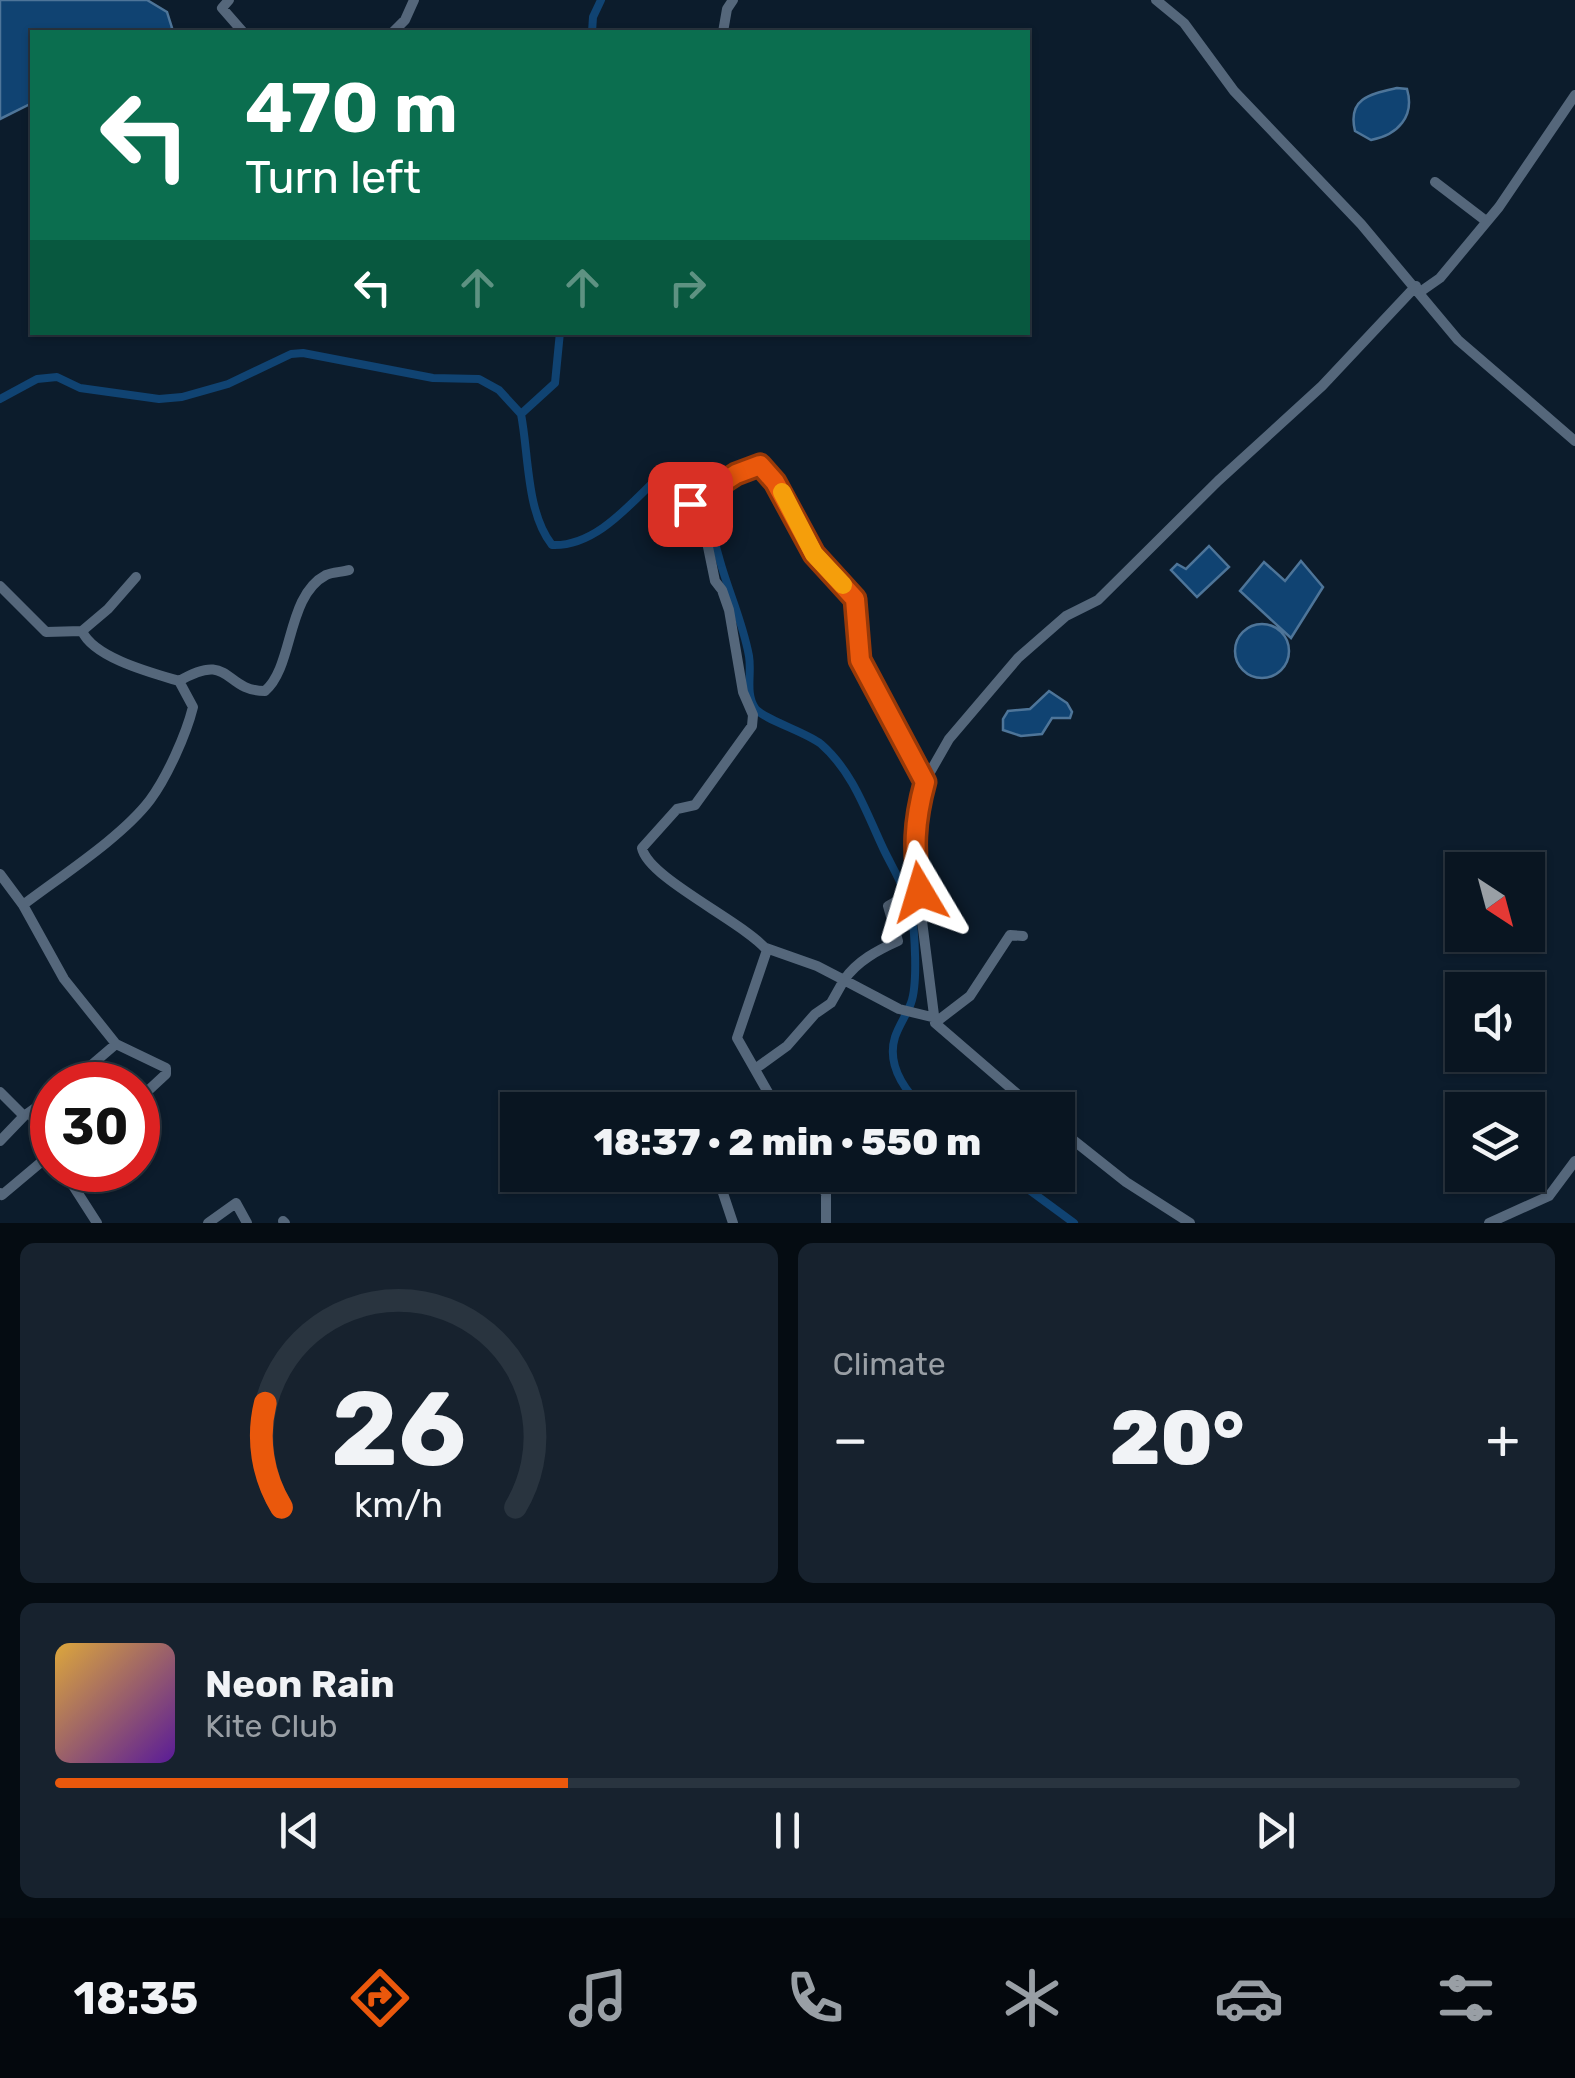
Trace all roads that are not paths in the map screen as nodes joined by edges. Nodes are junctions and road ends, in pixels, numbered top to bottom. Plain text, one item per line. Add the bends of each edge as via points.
1 (229, 0) edge
2 (414, 0) edge
3 (732, 0) edge
4 (1156, 0) edge
5 (241, 30) edge
6 (396, 30) edge
7 (724, 30) edge
8 (1575, 95) edge
9 (1436, 182) dead end
10 (1486, 221) junction
11 (1418, 289) junction
12 (1575, 441) edge
13 (349, 570) dead end
14 (136, 577) dead end
15 (0, 586) edge
16 (82, 631) junction
17 (179, 681) junction
18 (925, 782) junction
19 (0, 874) edge
20 (920, 888) junction
21 (23, 905) junction
22 (1023, 936) dead end
23 (766, 948) junction
24 (844, 980) junction
25 (934, 1019) junction
26 (116, 1044) junction
27 (97, 1062) edge
28 (154, 1062) edge
29 (755, 1069) junction
30 (0, 1092) edge
31 (768, 1092) edge
32 (1016, 1092) edge
33 (30, 1111) edge
34 (26, 1114) junction
35 (30, 1118) edge
36 (0, 1140) edge
37 (1075, 1142) edge
38 (1575, 1160) edge
39 (30, 1171) edge
40 (79, 1192) edge
41 (724, 1192) edge
42 (825, 1192) edge
43 (0, 1193) edge
44 (97, 1223) edge
45 (208, 1223) edge
46 (248, 1223) edge
47 (733, 1223) edge
48 (826, 1223) edge
49 (1190, 1223) edge
50 (1490, 1223) edge

1 - 5 street via 222,8
2 - 6 street
3 - 7 street
4 - 11 street via 1184,23 1234,91
8 - 10 street
9 - 10 street
10 - 11 street via 1440,278
11 - 12 street via 1458,340
11 - 18 street via 1098,600 1066,616 1018,658 949,739
13 - 17 street via 325,576 299,608 265,692 215,669 195,670
14 - 16 street
15 - 16 street via 46,632
16 - 17 street via 105,654
17 - 21 street via 193,707 150,800
18 - 20 street via 914,858
18 - 23 street via 860,660 855,599 814,554 768,471 748,468 690,504 728,610 752,726 695,805 677,808 642,848 644,858 667,877
19 - 21 street
20 - 24 street via 888,906 898,941
20 - 25 street
21 - 26 street via 64,979
22 - 25 street via 1010,935 970,996
23 - 24 street
23 - 29 street via 737,1038
24 - 25 street
24 - 29 street via 831,1003
25 - 32 street
26 - 27 street
26 - 28 street
29 - 31 street
30 - 34 street
33 - 34 street
34 - 35 street
34 - 36 street
37 - 49 street
38 - 50 street via 1548,1196
39 - 43 street
40 - 44 street
41 - 47 street
42 - 48 street
45 - 46 street via 236,1203

